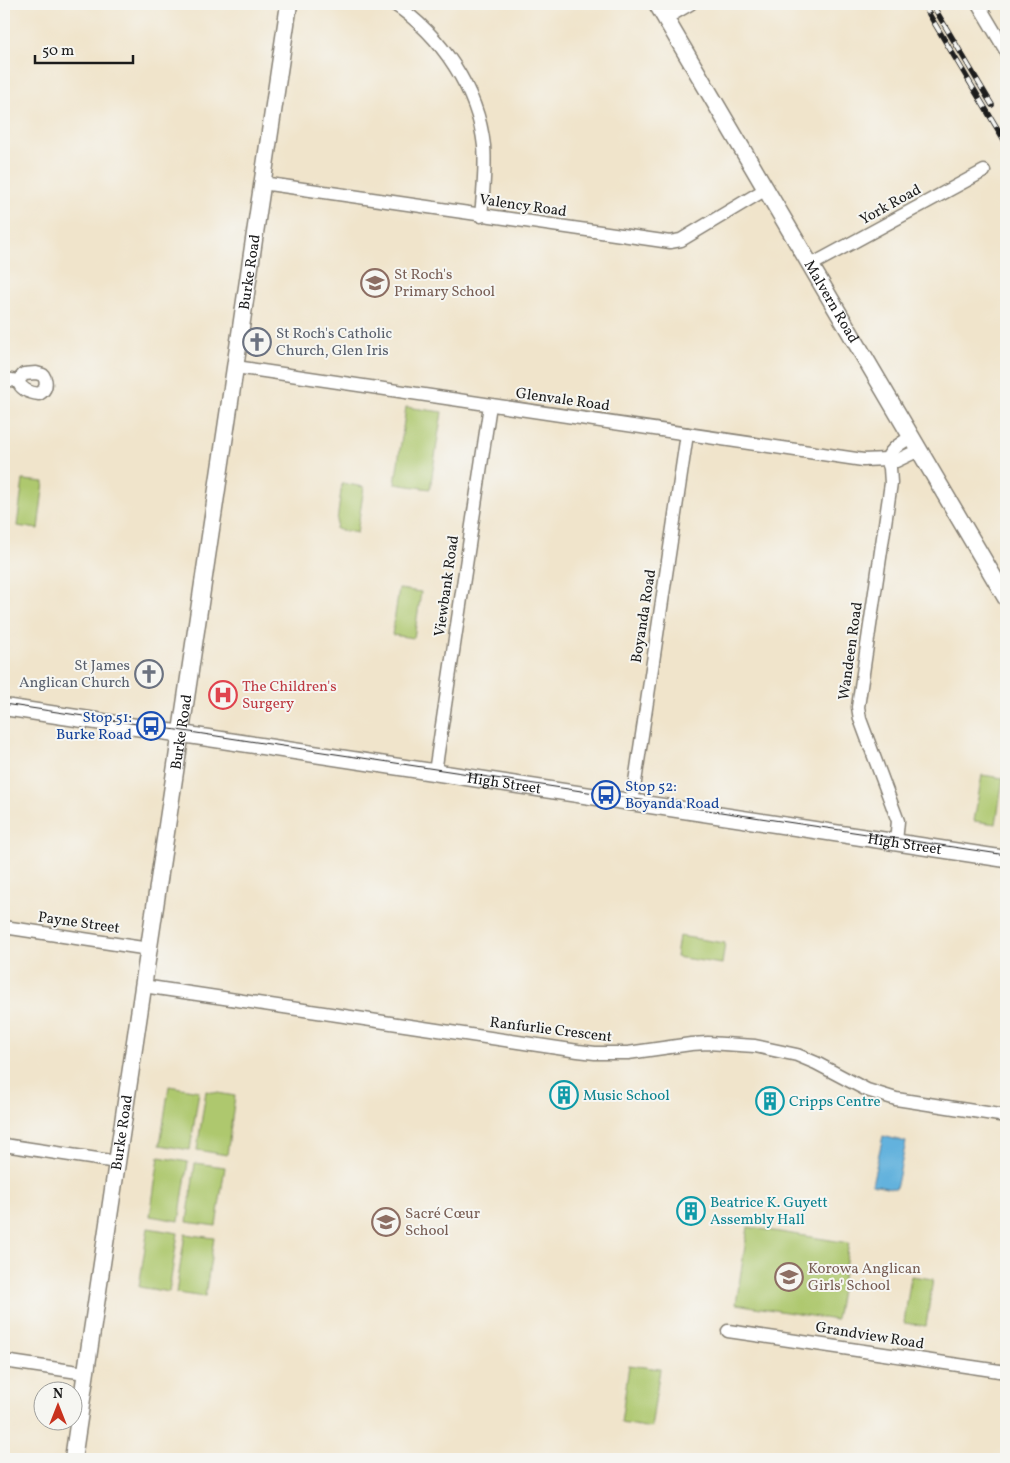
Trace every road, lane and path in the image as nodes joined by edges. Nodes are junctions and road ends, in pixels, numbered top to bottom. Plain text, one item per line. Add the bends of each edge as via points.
1 (289, 4) edge
2 (394, 4) edge
3 (657, 4) edge
4 (690, 4) edge
5 (978, 4) edge
6 (666, 18) junction
7 (1006, 51) edge
8 (984, 171) dead end
9 (262, 183) junction
10 (766, 189) junction
11 (481, 216) junction
12 (811, 266) junction
13 (236, 367) junction
14 (4, 379) edge
15 (18, 381) dead end
16 (490, 405) junction
17 (687, 434) junction
18 (915, 444) junction
19 (887, 459) junction
20 (1006, 598) edge
21 (4, 707) edge
22 (180, 734) junction
23 (436, 772) junction
24 (632, 802) junction
25 (896, 842) junction
26 (1006, 859) edge
27 (4, 927) edge
28 (149, 949) junction
29 (143, 986) junction
30 (1006, 1116) edge
31 (4, 1145) edge
32 (117, 1162) junction
33 (728, 1331) dead end
34 (4, 1361) edge
35 (1006, 1372) edge
36 (85, 1373) junction
37 (72, 1459) edge

1 - 9 main road, Burke Road
2 - 11 street via 407,12 443,50 470,95 484,147
3 - 6 main road, Malvern Road
4 - 6 street
5 - 7 street
6 - 10 main road, Malvern Road
8 - 12 street, York Road
9 - 11 street, Valency Road
9 - 13 main road, Burke Road
10 - 11 street, Valency Road via 681,240 670,242
10 - 12 main road, Malvern Road
12 - 18 main road, Malvern Road
13 - 16 street, Glenvale Road
13 - 22 main road, Burke Road
14 - 15 street
16 - 17 street, Glenvale Road
16 - 23 street, Viewbank Road
17 - 19 street, Glenvale Road via 863,460
17 - 24 street, Boyanda Road
18 - 19 street via 899,444
18 - 20 main road, Malvern Road
19 - 25 street, Wandeen Road via 891,483 858,707 898,821
21 - 22 main road, High Street
22 - 23 main road, High Street
22 - 28 main road, Burke Road
23 - 24 main road, High Street
24 - 25 main road, High Street
25 - 26 main road, High Street
27 - 28 street, Payne Street
28 - 29 main road, Burke Road
29 - 30 street, Ranfurlie Crescent via 595,1053 628,1053 708,1043 755,1046 797,1055 867,1090 896,1099
29 - 32 main road, Burke Road
31 - 32 street
32 - 36 main road, Burke Road
33 - 35 street, Grandview Road
34 - 36 street
36 - 37 main road, Burke Road

